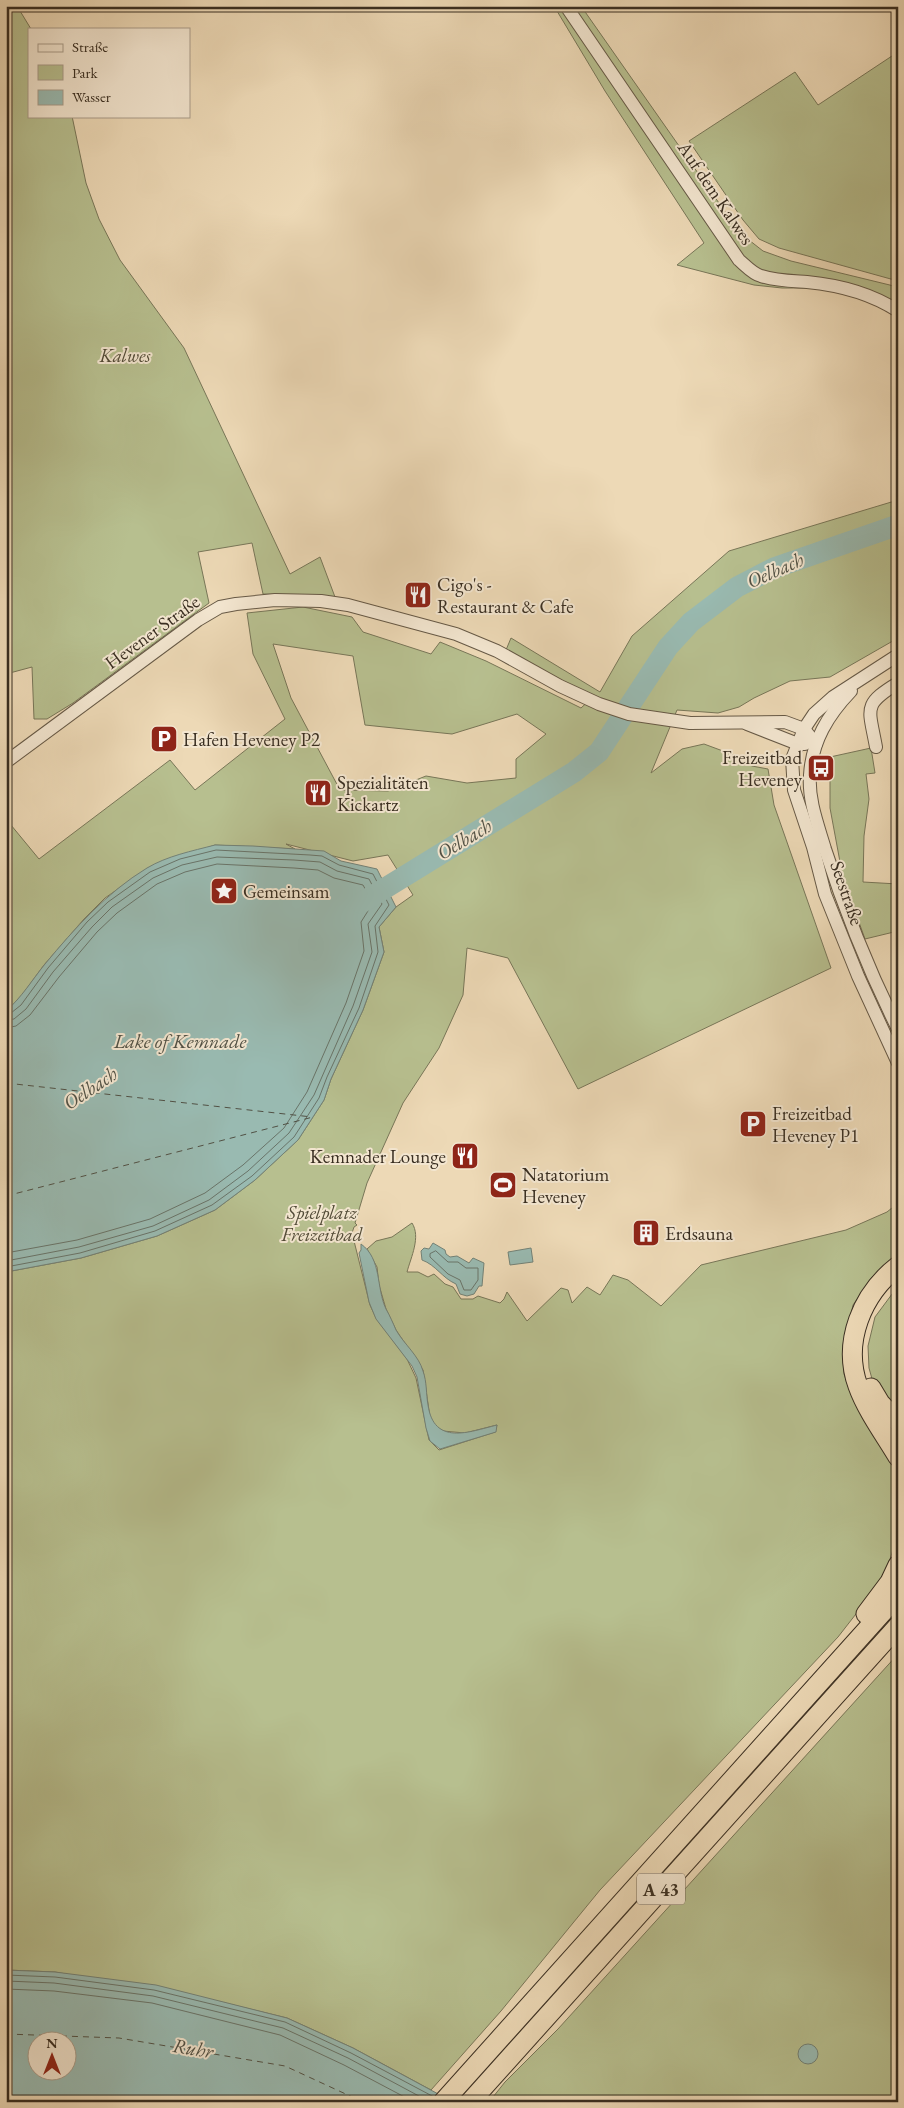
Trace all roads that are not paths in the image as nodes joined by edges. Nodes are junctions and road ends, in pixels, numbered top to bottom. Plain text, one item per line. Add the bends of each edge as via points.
1 (566, 6) edge
2 (898, 311) edge
3 (898, 655) edge
4 (866, 675) junction
5 (898, 683) edge
6 (742, 723) junction
7 (804, 729) junction
8 (798, 744) junction
9 (816, 744) junction
10 (876, 746) dead end
11 (6, 762) edge
12 (898, 1029) edge
13 (898, 1063) edge
14 (898, 1266) edge
15 (898, 1281) edge
16 (898, 1422) edge
17 (898, 1457) edge
18 (898, 1565) edge
19 (898, 1595) edge
20 (898, 1626) edge
21 (805, 1699) junction
22 (443, 2102) edge
23 (470, 2102) edge

1 - 2 street, Auf dem Kalwes via 739,260 758,276 844,289
3 - 4 street
4 - 7 street, Seestraße via 822,706
4 - 9 street, Seestraße via 830,714
5 - 10 street via 879,694 872,703 870,712
6 - 7 street, Hevener Straße via 786,722
6 - 8 street
6 - 11 street, Hevener Straße via 690,723 610,708 560,686 498,651 456,634 363,608 321,601 275,600 220,607 198,620
7 - 8 street, Seestraße
7 - 9 street
8 - 9 street
8 - 13 street, Seestraße via 792,759 794,790 825,894
9 - 12 street, Seestraße via 811,761 810,790 817,823 850,920
14 - 17 highway via 880,1282 862,1309 852,1352 858,1387
15 - 16 highway via 884,1295 872,1316 864,1350 870,1385 880,1403
18 - 21 highway via 873,1606 819,1669
19 - 21 highway, A 43
20 - 23 highway, A 43
21 - 22 highway, A 43

